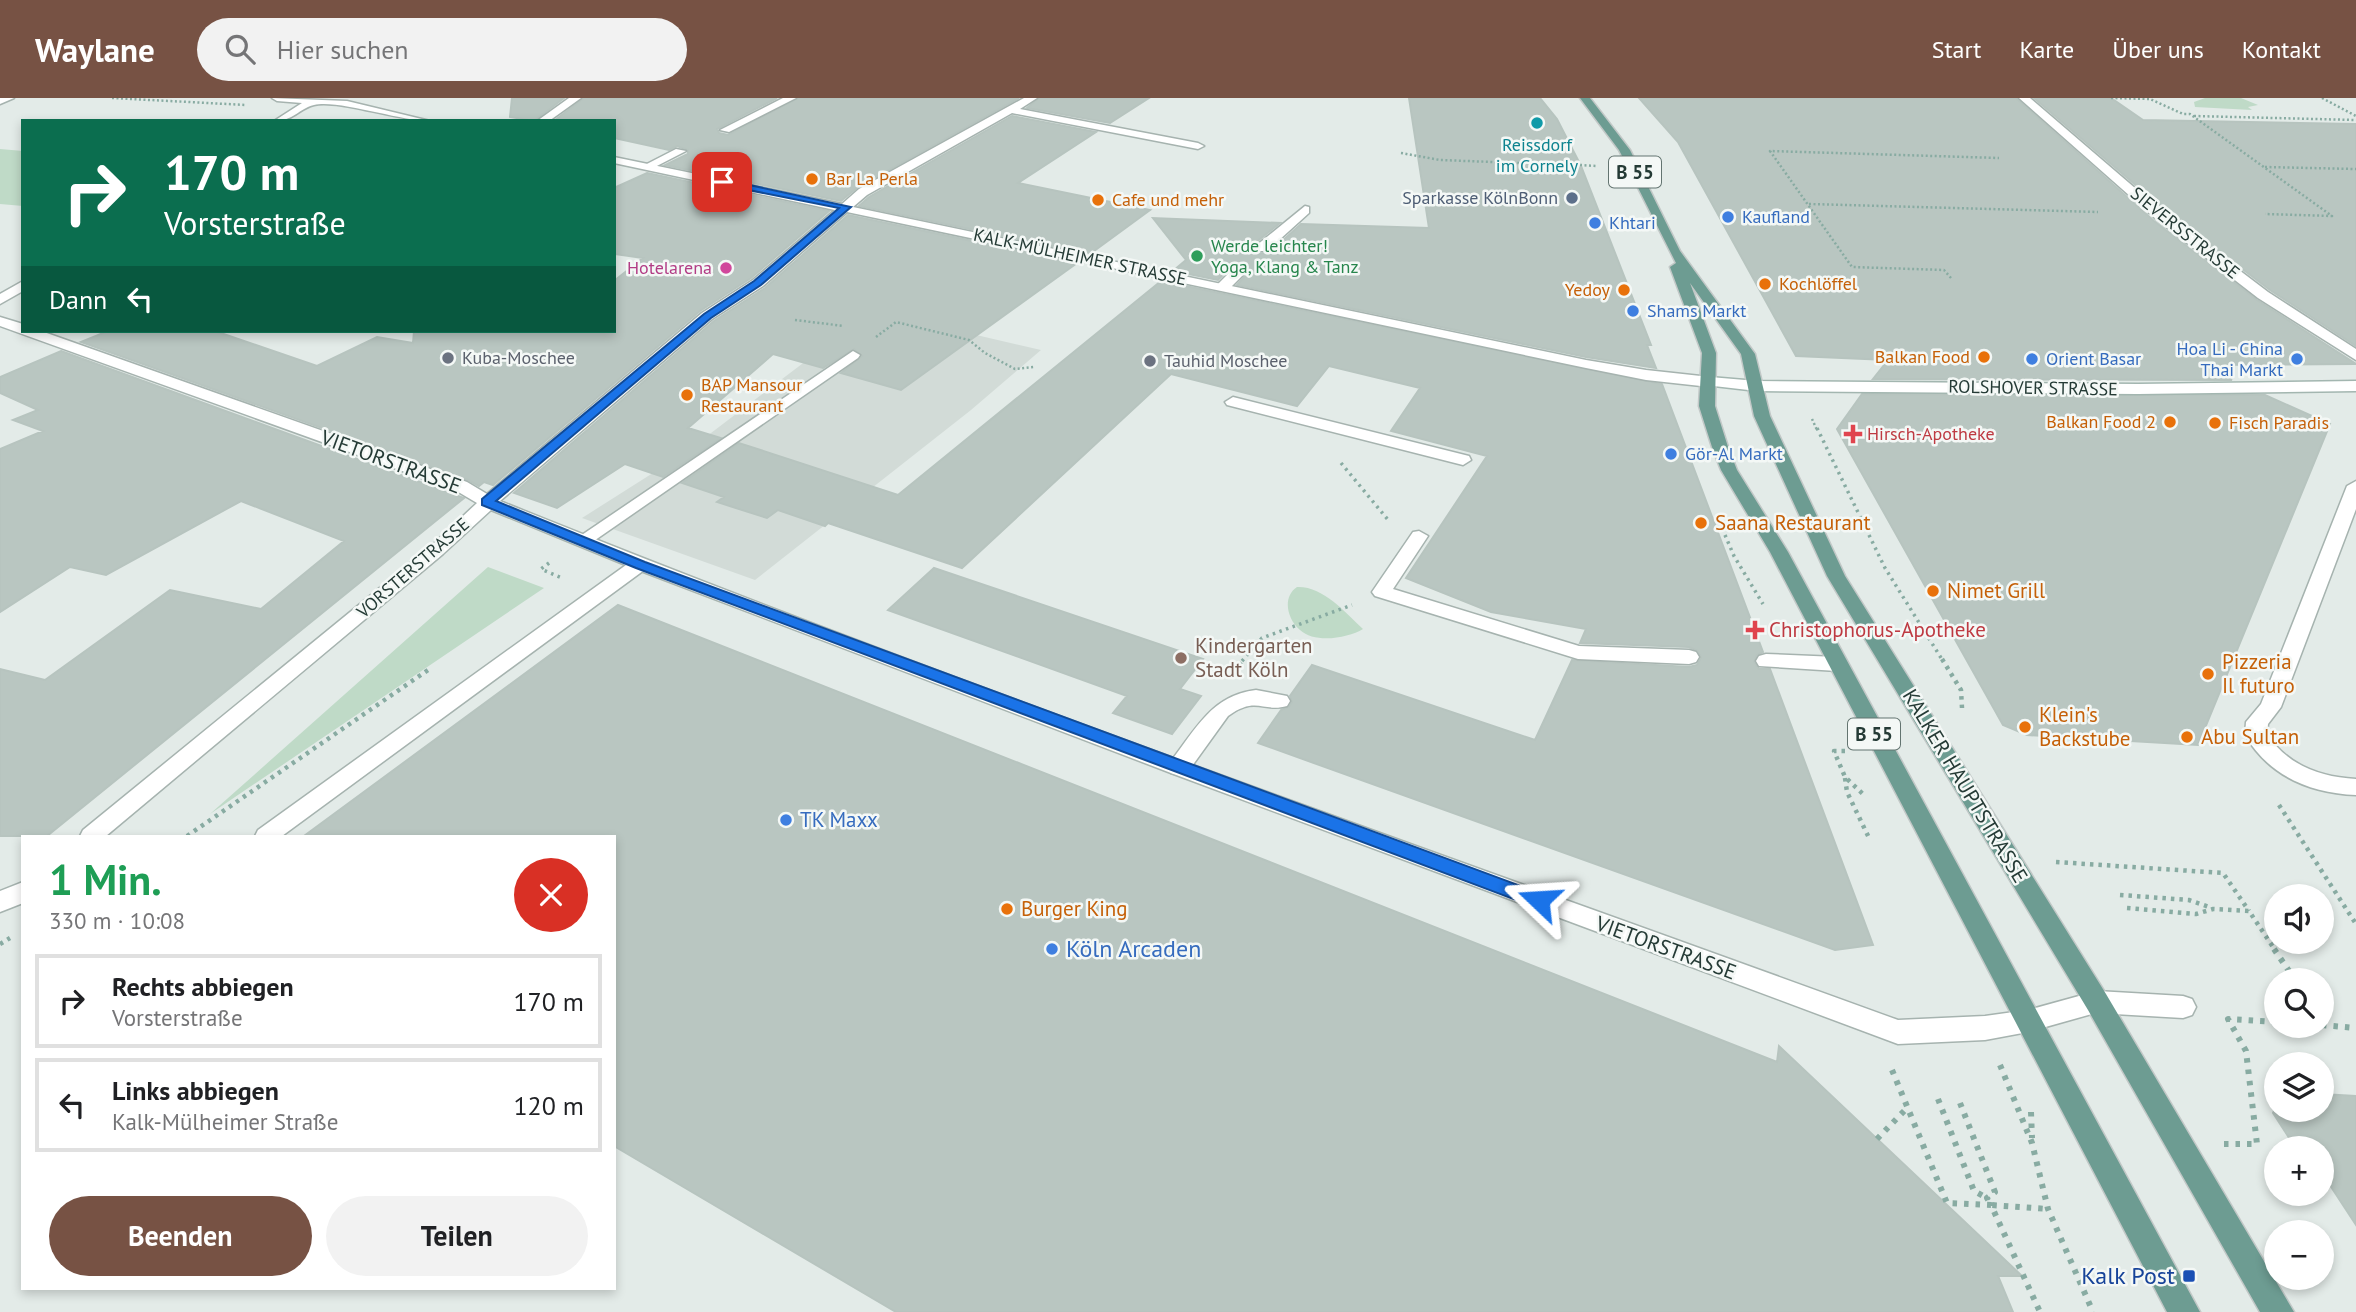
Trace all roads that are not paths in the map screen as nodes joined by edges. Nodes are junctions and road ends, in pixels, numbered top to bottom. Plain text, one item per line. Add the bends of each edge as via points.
1 (9, 98) edge
2 (277, 98) edge
3 (576, 98) edge
4 (791, 98) edge
5 (1032, 98) edge
6 (1584, 98) edge
7 (2024, 98) edge
8 (317, 99) edge
9 (0, 102) edge
10 (1010, 110) junction
11 (282, 119) edge
12 (415, 119) edge
13 (545, 119) edge
14 (725, 130) dead end
15 (1198, 146) dead end
16 (680, 151) dead end
17 (616, 160) edge
18 (646, 167) junction
19 (846, 207) junction
20 (1305, 210) dead end
21 (1262, 248) dead end
22 (1674, 252) junction
23 (1240, 270) dead end
24 (21, 286) edge
25 (1223, 287) junction
26 (0, 300) edge
27 (0, 321) edge
28 (21, 328) edge
29 (34, 333) edge
30 (853, 355) road end
31 (2356, 356) edge
32 (1710, 382) junction
33 (1757, 386) junction
34 (2356, 386) edge
35 (1233, 402) dead end
36 (1462, 460) dead end
37 (2356, 486) edge
38 (487, 502) junction
39 (1419, 536) road end
40 (582, 541) junction
41 (640, 565) junction
42 (1689, 657) dead end
43 (1766, 660) dead end
44 (1837, 664) junction
45 (1280, 701) dead end
46 (1179, 768) junction
47 (2356, 787) edge
48 (92, 835) edge
49 (267, 835) edge
50 (21, 893) edge
51 (0, 902) edge
52 (2097, 1002) junction
53 (2183, 1007) dead end
54 (2028, 1021) junction
55 (2184, 1312) edge
56 (2278, 1312) edge

1 - 9 street
2 - 8 street
3 - 13 street
4 - 14 street
5 - 10 street, VORSTERSTRASSE
6 - 22 main road, KALKER HAUPTSTRASSE / B 55 via 1624,150
7 - 31 street, SIEVERSSTRASSE via 2160,216 2263,295
8 - 11 street
8 - 12 street
10 - 15 street
10 - 19 street, VORSTERSTRASSE via 863,192
16 - 18 street
17 - 18 street, KALK-MÜLHEIMER STRASSE
18 - 19 street, KALK-MÜLHEIMER STRASSE
19 - 25 street, KALK-MÜLHEIMER STRASSE
19 - 38 street, VORSTERSTRASSE
20 - 21 street
22 - 32 main road, KALKER HAUPTSTRASSE / B 55 via 1679,279 1709,353
22 - 33 main road, KALKER HAUPTSTRASSE / B 55 via 1748,354
23 - 25 street
24 - 26 street
25 - 32 street, KALK-MÜLHEIMER STRASSE via 1586,364
27 - 28 street
29 - 38 street, VIETORSTRASSE via 461,486
30 - 40 street
32 - 33 street, ROLSHOVER STRASSE
32 - 44 main road, KALKER HAUPTSTRASSE / B 55 via 1707,406 1730,470
33 - 34 street, ROLSHOVER STRASSE
33 - 52 main road, KALKER HAUPTSTRASSE / B 55 via 1762,416 1836,576
35 - 36 street
37 - 47 street via 2270,707 2257,722 2256,735 2272,757 2307,778
38 - 40 street, VIETORSTRASSE
38 - 48 street, VORSTERSTRASSE via 437,550
39 - 42 street via 1382,592 1578,652
40 - 41 street, VIETORSTRASSE
41 - 46 street, VIETORSTRASSE
41 - 49 street
43 - 44 street
44 - 54 main road, KALKER HAUPTSTRASSE / B 55
45 - 46 street via 1241,698 1230,704
46 - 54 street, VIETORSTRASSE via 1898,1032
50 - 51 street
52 - 53 street, VIETORSTRASSE
52 - 54 street, VIETORSTRASSE
52 - 56 main road, KALKER HAUPTSTRASSE / B 55
54 - 55 main road, KALKER HAUPTSTRASSE / B 55

